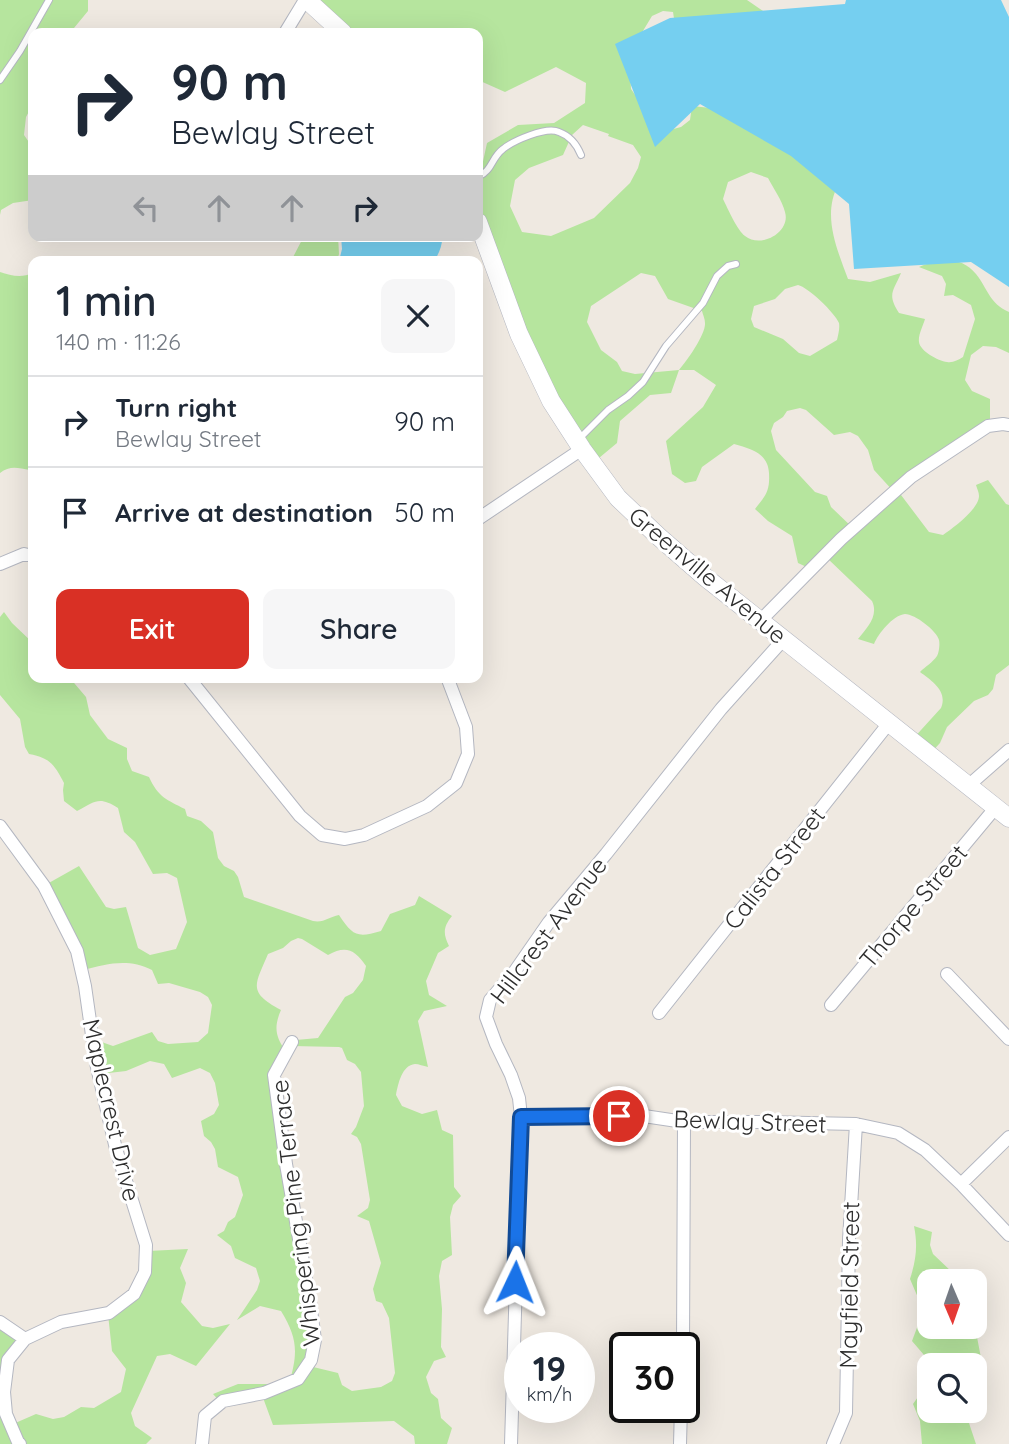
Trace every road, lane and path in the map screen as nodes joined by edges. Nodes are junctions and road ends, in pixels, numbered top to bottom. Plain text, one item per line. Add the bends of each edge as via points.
1 (49, 0) edge
2 (306, 0) edge
3 (33, 28) edge
4 (288, 28) edge
5 (337, 28) edge
6 (28, 37) edge
7 (0, 80) edge
8 (581, 155) dead end
9 (483, 175) edge
10 (483, 236) edge
11 (736, 264) dead end
12 (1009, 425) edge
13 (580, 445) junction
14 (483, 515) edge
15 (28, 555) edge
16 (0, 564) edge
17 (760, 621) junction
18 (783, 640) junction
19 (193, 683) edge
20 (449, 683) edge
21 (889, 723) junction
22 (1009, 750) edge
23 (968, 786) junction
24 (1002, 813) edge
25 (0, 826) edge
26 (947, 974) dead end
27 (831, 1005) dead end
28 (659, 1013) dead end
29 (1009, 1039) edge
30 (292, 1042) dead end
31 (521, 1117) junction
32 (684, 1122) junction
33 (856, 1124) junction
34 (1009, 1137) edge
35 (961, 1184) junction
36 (1009, 1235) edge
37 (0, 1322) edge
38 (683, 1332) edge
39 (25, 1339) junction
40 (681, 1423) edge
41 (20, 1444) edge
42 (202, 1444) edge
43 (511, 1444) edge
44 (680, 1444) edge
45 (833, 1444) edge

1 - 3 lane
2 - 4 street
2 - 5 main road
6 - 7 lane
8 - 9 lane via 573,141 559,132 542,133 500,151
10 - 13 main road, Greenville Avenue via 519,334 551,401
11 - 13 lane via 718,276 643,382 608,410
12 - 17 street via 988,426 911,477
13 - 14 street
13 - 17 main road, Greenville Avenue via 618,498
15 - 16 street
17 - 18 main road, Greenville Avenue
18 - 21 main road, Greenville Avenue
18 - 31 street, Hillcrest Avenue via 721,709 490,1000 486,1017 511,1075
19 - 20 street via 300,816 323,835 345,839 427,806 456,783 468,754 466,727
21 - 23 main road, Greenville Avenue
21 - 28 street, Calista Street
22 - 23 street
23 - 24 main road, Greenville Avenue
24 - 27 street, Thorpe Street
25 - 39 street, Maplecrest Drive via 44,886 77,951 116,1149 146,1245 145,1272 134,1294 109,1312 61,1322
26 - 29 street
30 - 42 street, Whispering Pine Terrace via 274,1076 310,1301 315,1340 311,1360 298,1379 264,1393 223,1401 205,1416
31 - 32 street, Bewlay Street via 644,1116
31 - 43 street, Hillcrest Avenue
32 - 33 street, Bewlay Street
32 - 38 street
33 - 35 street, Bewlay Street via 898,1133 925,1150
33 - 45 street, Mayfield Street via 846,1413
34 - 35 street
35 - 36 street, Bewlay Street
37 - 39 street
39 - 41 street via 8,1360 4,1392 6,1414
40 - 44 street

